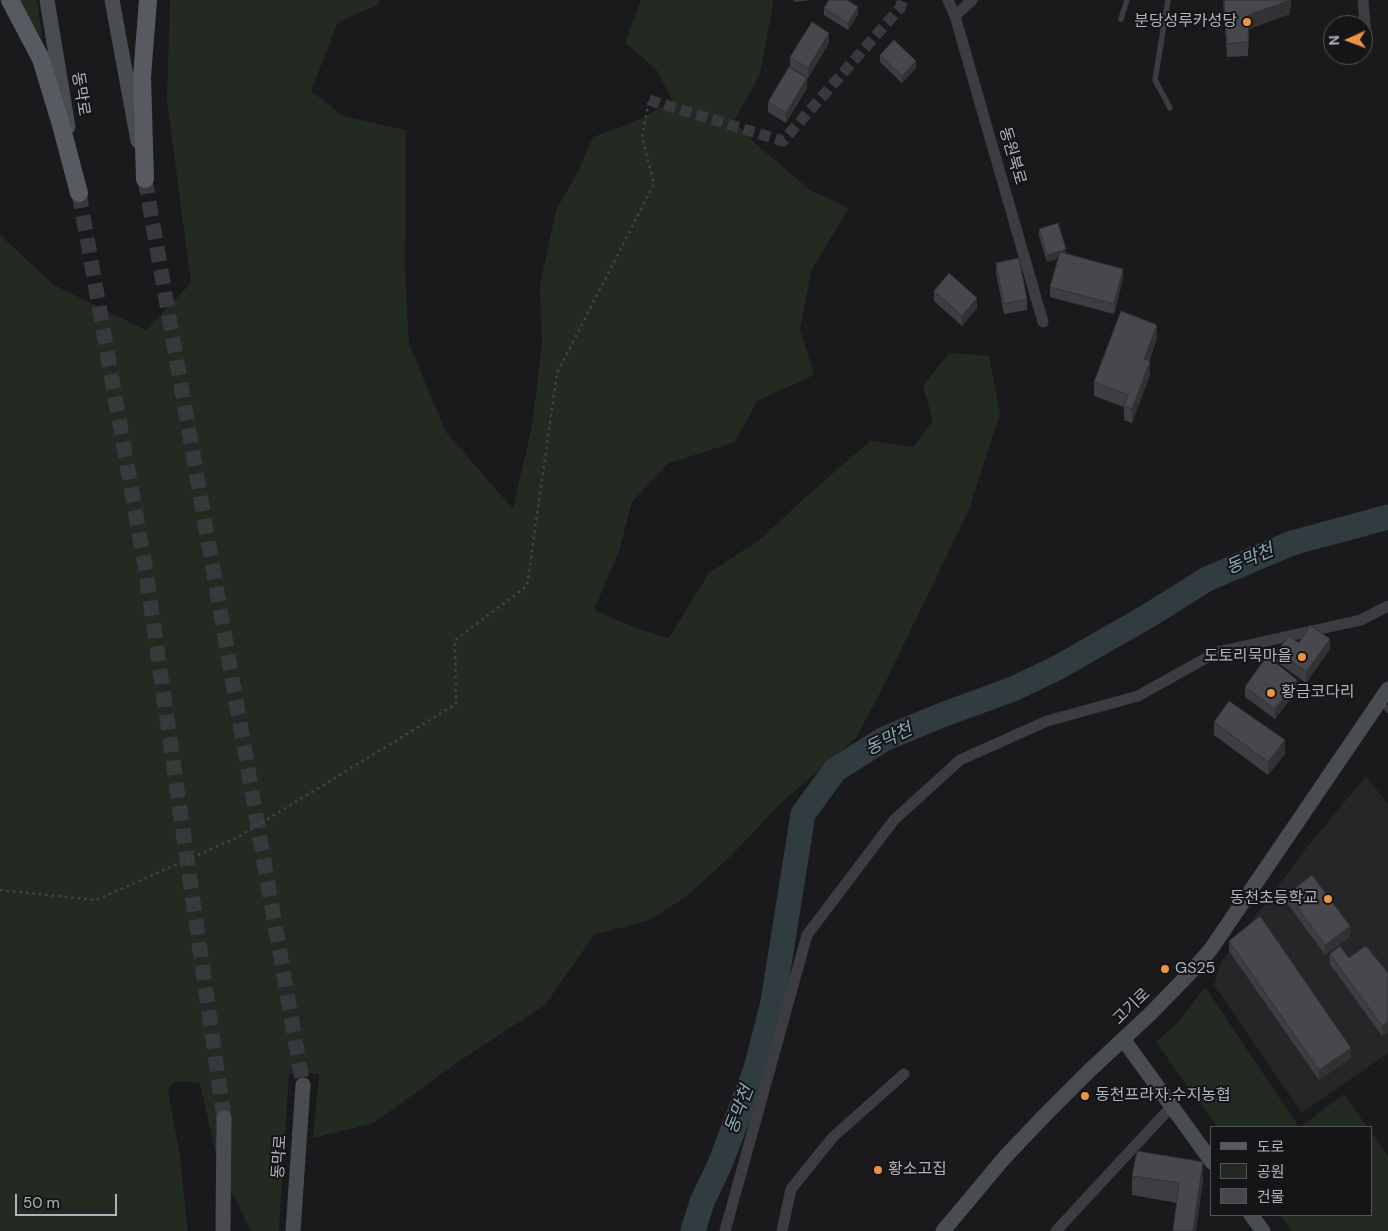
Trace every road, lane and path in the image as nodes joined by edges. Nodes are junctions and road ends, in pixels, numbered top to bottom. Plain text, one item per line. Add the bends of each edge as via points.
1 (10, 0) edge
2 (47, 0) edge
3 (112, 0) edge
4 (948, 0) edge
5 (972, 0) edge
6 (1127, 0) edge
7 (1168, 0) edge
8 (1363, 0) edge
9 (148, 1) edge
10 (1364, 15) edge
11 (955, 16) junction
12 (1121, 19) dead end
13 (649, 100) dead end
14 (1170, 108) dead end
15 (145, 179) joint
16 (78, 193) joint
17 (1043, 322) dead end
18 (1388, 606) edge
19 (1385, 699) edge
20 (0, 890) edge
21 (1123, 1040) junction
22 (904, 1074) dead end
23 (303, 1085) tunnel mouth
24 (1171, 1107) junction
25 (224, 1118) tunnel mouth
26 (1210, 1159) edge
27 (1252, 1216) edge
28 (223, 1231) edge
29 (293, 1231) edge
30 (725, 1231) edge
31 (782, 1231) edge
32 (943, 1231) edge
33 (1056, 1231) edge
34 (1263, 1231) edge

1 - 16 main road via 42,58
2 - 16 street, 동막로
3 - 15 street
4 - 11 street, 동원북로
5 - 11 street
6 - 12 lane
7 - 14 lane via 1155,80
8 - 10 street
9 - 15 main road via 142,77
11 - 17 street, 동원북로
13 - 20 path via 642,137 654,184 556,373 527,586 455,640 456,704 238,837 96,900
18 - 30 street via 1361,620 1217,652 1138,696 1047,721 960,760 894,820 807,934
19 - 21 street, 고기로 via 1211,949
21 - 24 street
21 - 32 street, 고기로 via 1026,1135
22 - 31 street via 833,1137 791,1189
23 - 29 street, 동막로
24 - 26 street
24 - 33 street
25 - 28 street
27 - 34 street

